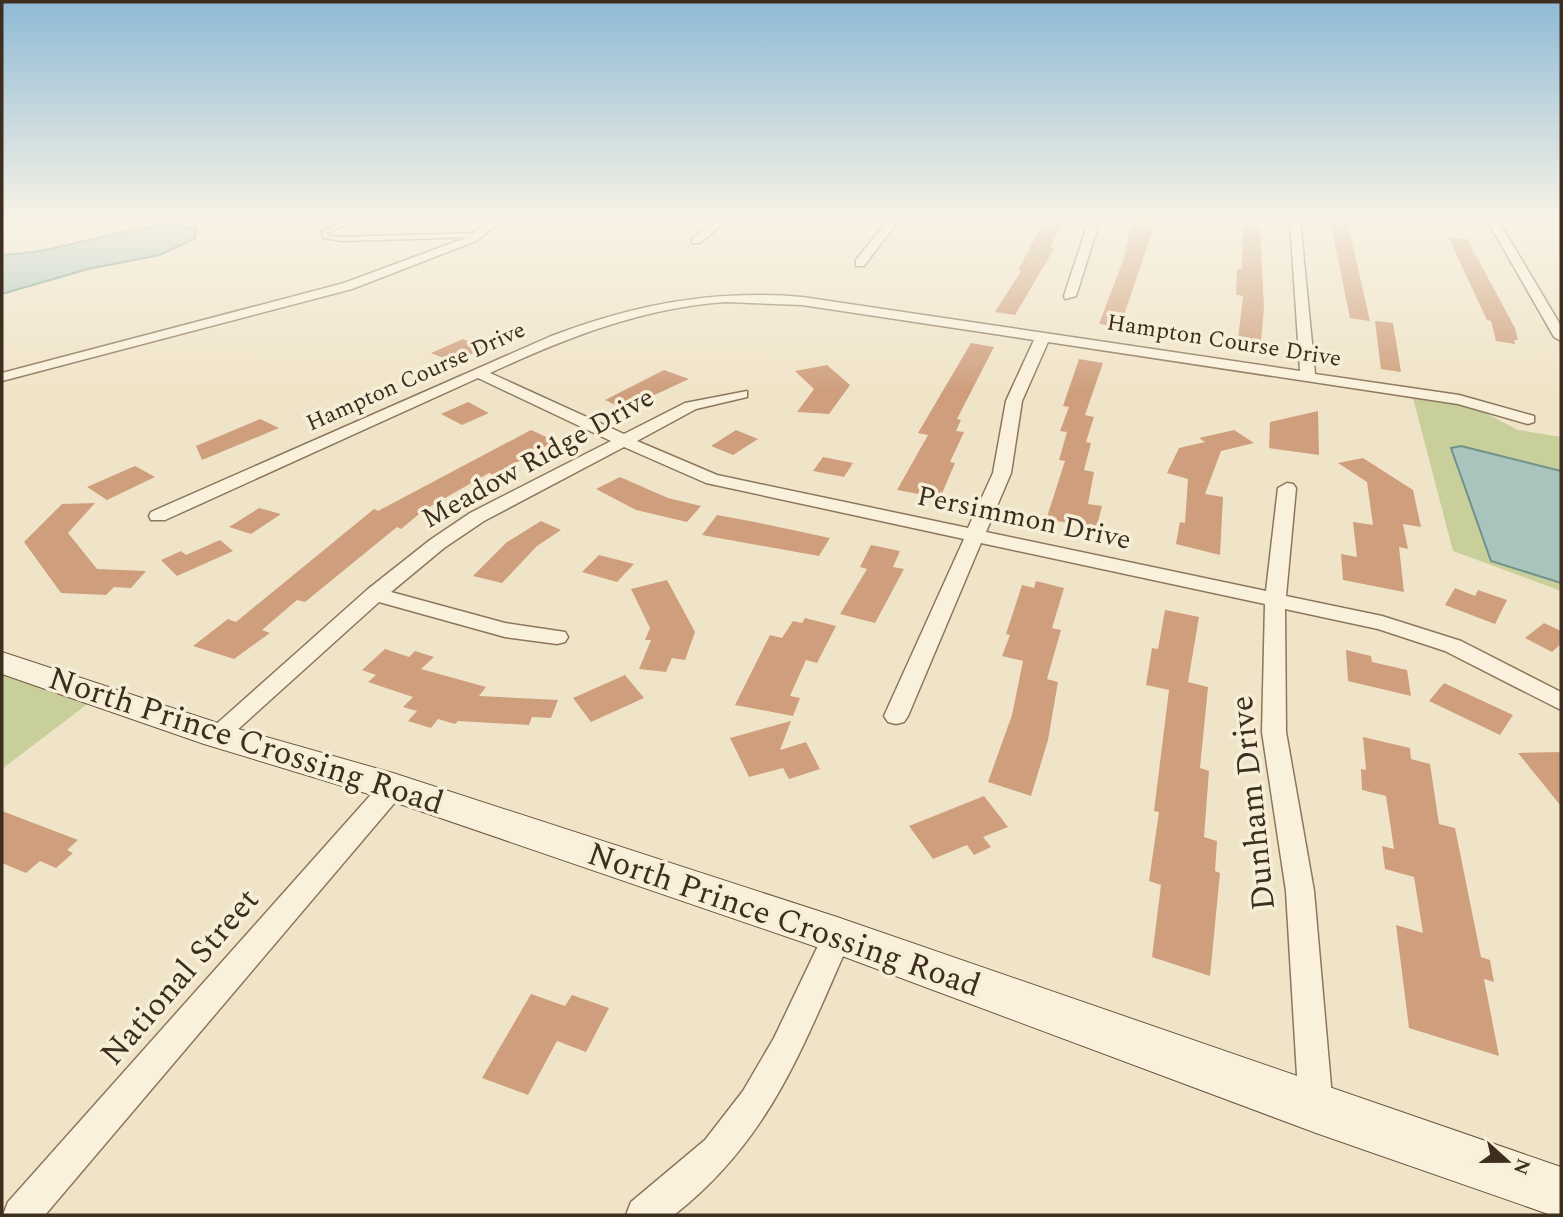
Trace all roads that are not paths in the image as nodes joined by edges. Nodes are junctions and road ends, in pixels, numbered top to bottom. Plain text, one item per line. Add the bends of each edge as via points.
1 (368, 277) edge
2 (1077, 277) edge
3 (1300, 277) edge
4 (1525, 277) edge
5 (1070, 296) dead end
6 (1043, 337) junction
7 (1561, 337) edge
8 (479, 373) junction
9 (2, 377) edge
10 (1308, 377) junction
11 (742, 394) dead end
12 (1528, 419) dead end
13 (624, 440) junction
14 (1287, 488) dead end
15 (158, 516) dead end
16 (976, 536) junction
17 (375, 594) junction
18 (1275, 600) junction
19 (557, 637) dead end
20 (2, 663) edge
21 (1561, 702) edge
22 (896, 716) dead end
23 (216, 735) junction
24 (393, 786) junction
25 (837, 936) junction
26 (1316, 1109) junction
27 (1561, 1193) edge
28 (21, 1215) edge
29 (644, 1215) edge

1 - 9 street via 334,290
2 - 5 street
3 - 10 street
4 - 7 street
6 - 8 street, Hampton Course Drive via 798,300 728,298 668,304 619,317
6 - 10 street, Hampton Course Drive
6 - 16 street via 1014,401 1002,472
8 - 13 street, Persimmon Drive
8 - 15 street, Hampton Course Drive
10 - 12 street, Hampton Course Drive via 1459,400
11 - 13 street, Meadow Ridge Drive via 691,406
13 - 16 street, Persimmon Drive via 731,485
13 - 17 street, Meadow Ridge Drive via 477,517
14 - 18 street, Dunham Drive
16 - 18 street, Persimmon Drive
16 - 22 street
17 - 19 street via 505,630
17 - 23 street, Meadow Ridge Drive
18 - 21 street, Persimmon Drive via 1382,623 1442,642
18 - 26 street, Dunham Drive via 1274,732 1300,891
20 - 23 street, North Prince Crossing Road
23 - 24 street, North Prince Crossing Road
24 - 25 street, North Prince Crossing Road
24 - 28 street, National Street
25 - 26 street, North Prince Crossing Road
25 - 29 street via 759,1096 719,1151
26 - 27 street, North Prince Crossing Road

